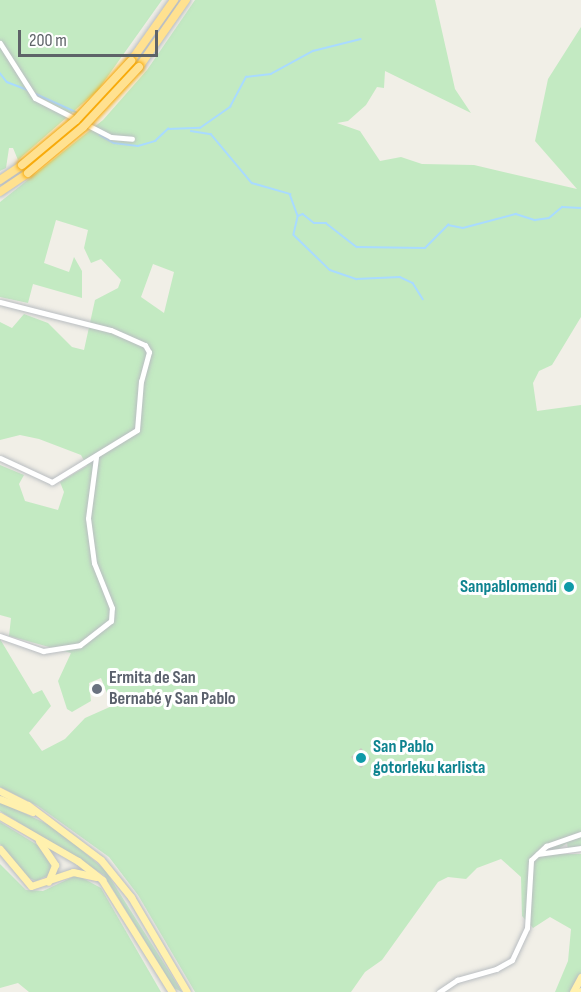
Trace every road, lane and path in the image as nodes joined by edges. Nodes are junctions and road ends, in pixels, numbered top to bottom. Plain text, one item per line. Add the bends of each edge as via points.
1 (174, 0) edge
2 (186, 0) edge
3 (0, 44) edge
4 (132, 139) dead end
5 (0, 180) edge
6 (0, 192) edge
7 (0, 302) edge
8 (96, 457) junction
9 (0, 458) edge
10 (0, 636) edge
11 (0, 792) edge
12 (0, 799) edge
13 (0, 816) edge
14 (58, 826) junction
15 (581, 834) edge
16 (33, 835) junction
17 (565, 839) junction
18 (558, 841) junction
19 (581, 848) edge
20 (0, 849) edge
21 (562, 850) junction
22 (534, 856) junction
23 (102, 880) junction
24 (46, 884) junction
25 (580, 979) edge
26 (440, 991) edge
27 (172, 992) edge
28 (187, 992) edge
29 (571, 992) edge

1 - 5 highway, bridge via 131,60 76,120
2 - 6 highway, bridge via 139,67 83,127
3 - 4 street via 35,98 111,137
7 - 8 street via 111,330 148,348 141,381 141,424
8 - 9 street via 52,482
8 - 10 street via 88,518 93,563 112,608 111,621 80,645 43,651
11 - 14 main road
12 - 14 main road
13 - 16 main road
14 - 28 main road via 101,860 124,887
15 - 17 street
16 - 23 main road
16 - 24 main road via 53,858 55,871
17 - 18 street
17 - 21 street
18 - 21 street
18 - 22 street
19 - 21 street
20 - 24 main road via 26,883
21 - 22 street
22 - 26 street via 526,880 527,928 518,953 496,969 457,980
23 - 24 main road via 78,871
23 - 27 main road via 121,904
25 - 29 main road

